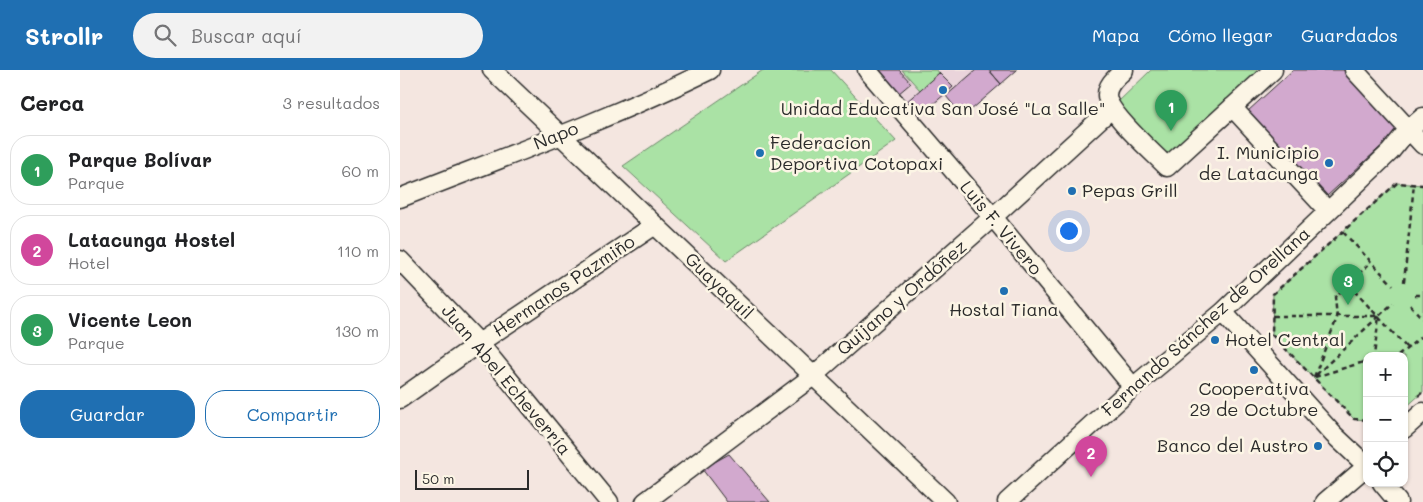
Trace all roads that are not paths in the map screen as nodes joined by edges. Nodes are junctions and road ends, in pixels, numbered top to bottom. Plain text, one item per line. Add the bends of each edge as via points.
1 (492, 70) edge
2 (710, 70) edge
3 (867, 70) edge
4 (1124, 70) edge
5 (1273, 70) edge
6 (1354, 70) edge
7 (1232, 107) junction
8 (1111, 108) junction
9 (1423, 117) edge
10 (1408, 130) junction
11 (560, 135) junction
12 (1423, 145) edge
13 (400, 198) edge
14 (1328, 211) junction
15 (993, 217) junction
16 (655, 226) junction
17 (400, 260) edge
18 (1223, 312) junction
19 (479, 343) junction
20 (813, 376) junction
21 (1133, 387) junction
22 (400, 399) edge
23 (1423, 412) edge
24 (1408, 425) edge
25 (1363, 462) edge
26 (1363, 469) edge
27 (1385, 487) edge
28 (609, 502) edge
29 (645, 502) edge
30 (946, 502) edge
31 (1007, 502) edge
32 (1325, 502) edge
33 (1398, 502) edge

1 - 11 street, Guayaquil
2 - 11 street, Napo
3 - 15 street, Luis F. Vivero via 927,148
4 - 8 street via 1111,83 1107,95
5 - 7 street
6 - 10 street
7 - 8 street via 1167,167
7 - 14 street
8 - 15 street, Quijano y Ordóñez
9 - 10 street, Fernando Sánchez de Orellana
10 - 12 street
10 - 14 street, Fernando Sánchez de Orellana via 1390,152
11 - 13 street, Napo
11 - 16 street, Guayaquil
14 - 18 street, Fernando Sánchez de Orellana
15 - 20 street, Quijano y Ordóñez
15 - 21 street, Luis F. Vivero
16 - 19 street, Hermanos Pazmiño
16 - 20 street, Guayaquil
17 - 19 street, Juan Abel Echeverría
18 - 21 street, Fernando Sánchez de Orellana
18 - 25 street via 1333,434
19 - 22 street, Hermanos Pazmiño
19 - 28 street, Juan Abel Echeverría
20 - 29 street, Quijano y Ordóñez
20 - 30 street, Guayaquil
21 - 31 street, Fernando Sánchez de Orellana
23 - 24 street
26 - 32 street
27 - 33 street

